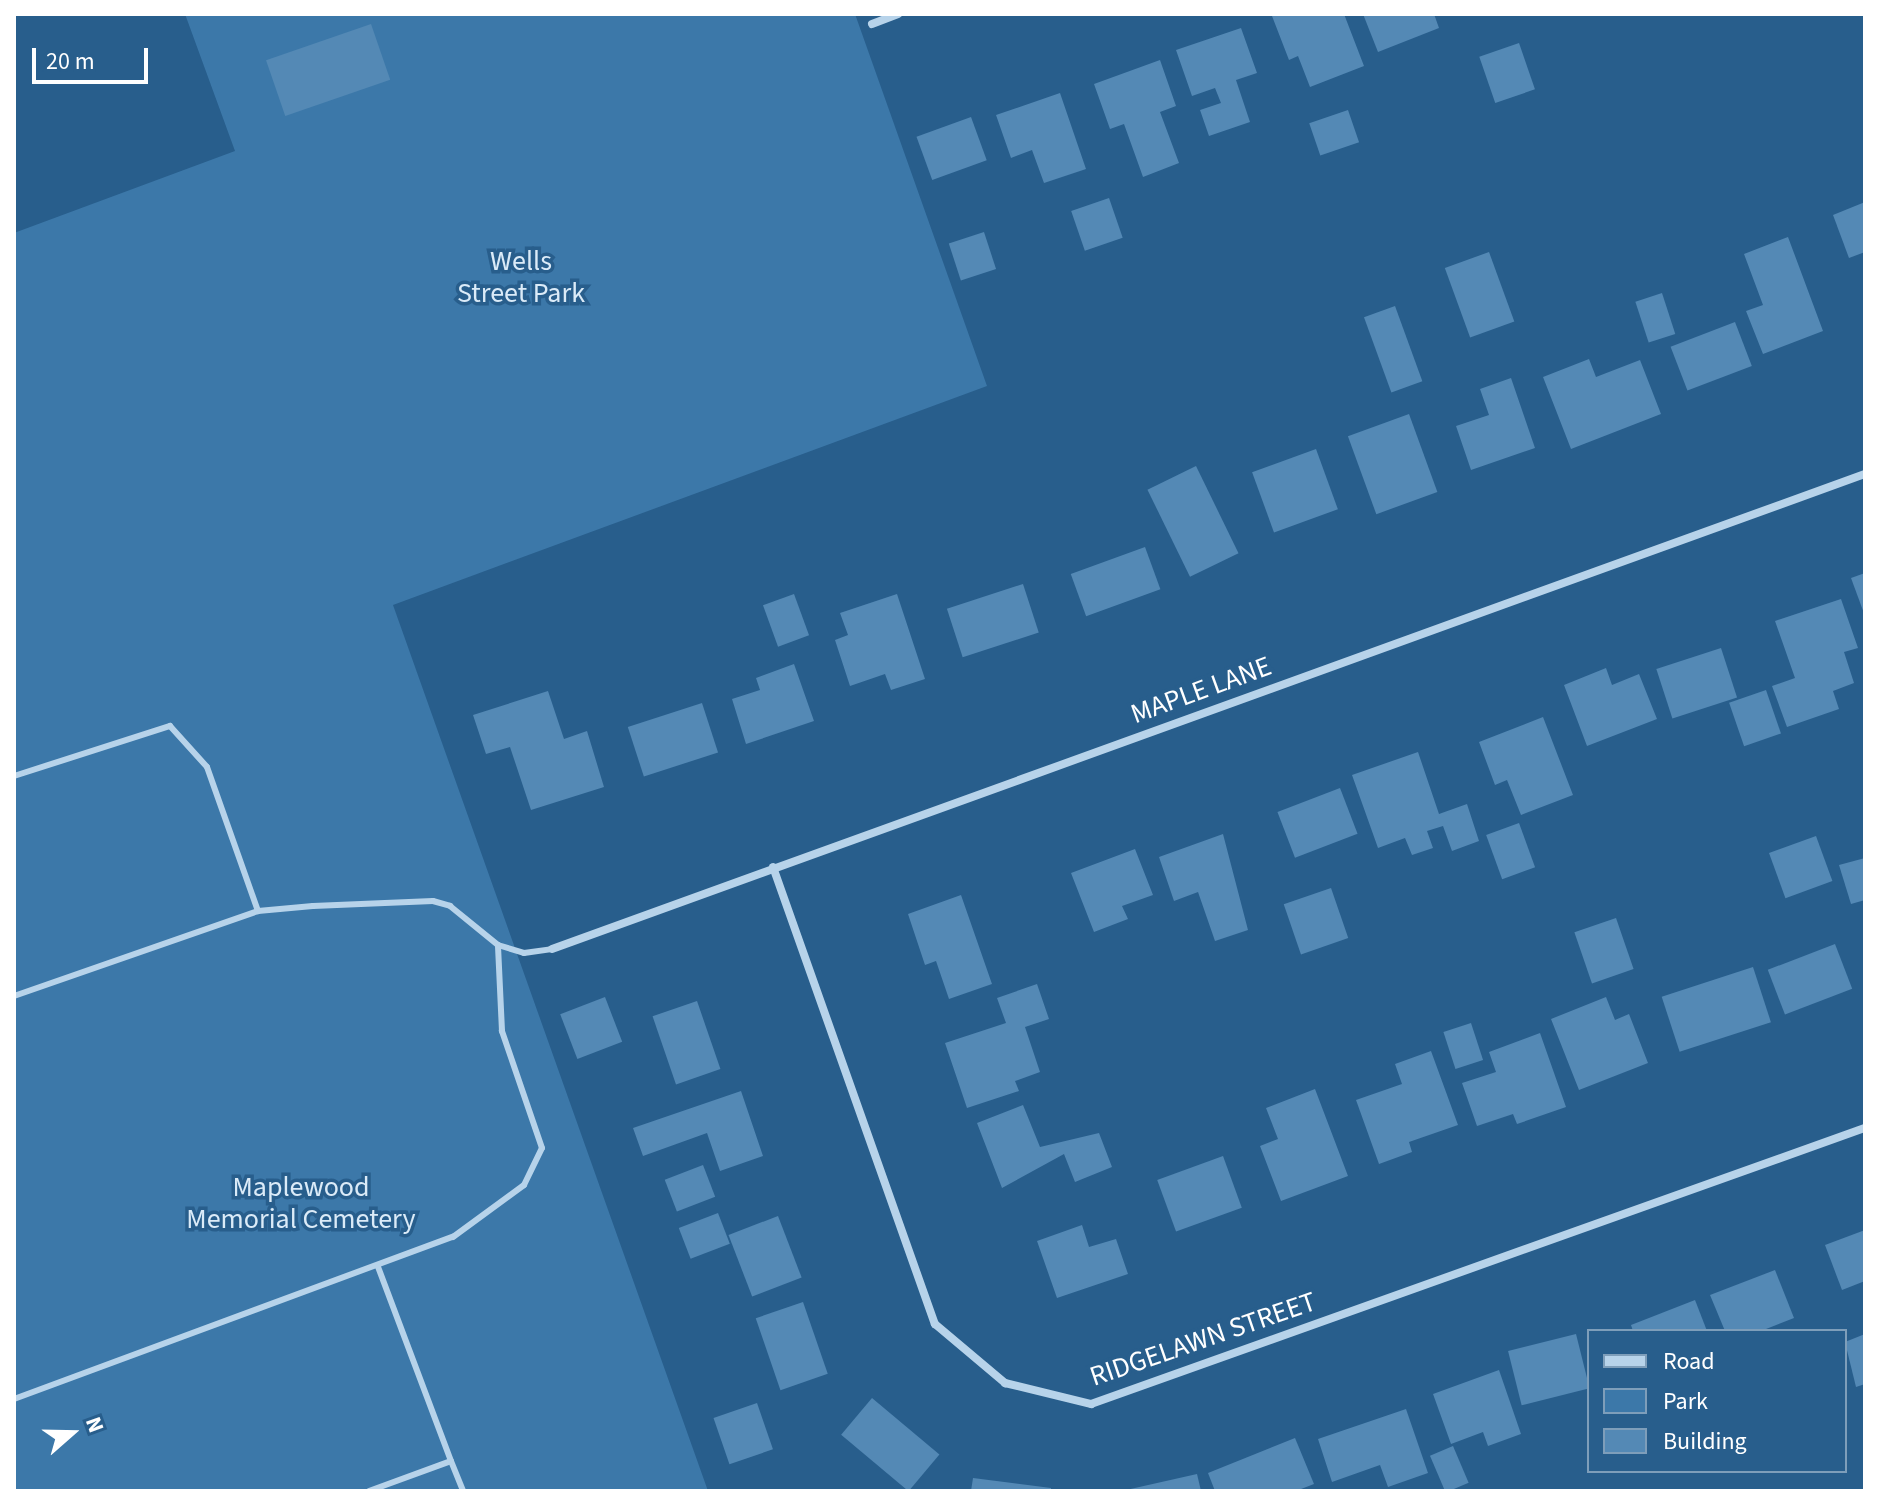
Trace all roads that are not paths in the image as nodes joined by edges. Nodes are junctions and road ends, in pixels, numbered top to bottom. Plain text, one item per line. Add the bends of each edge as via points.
1 (898, 14) edge
2 (872, 24) dead end
3 (1865, 474) edge
4 (14, 776) edge
5 (773, 867) junction
6 (258, 911) junction
7 (498, 945) junction
8 (552, 949) joint
9 (14, 996) edge
10 (1865, 1128) edge
11 (378, 1267) junction
12 (14, 1399) edge
13 (451, 1461) junction
14 (369, 1491) edge
15 (463, 1491) edge

1 - 2 street
3 - 5 street, MAPLE LANE
4 - 6 lane via 170,726 207,767
5 - 8 street, MAPLE LANE
5 - 10 street, RIDGELAWN STREET via 935,1324 1005,1383 1091,1404
6 - 7 lane via 433,901 450,906
6 - 9 lane
7 - 8 lane via 524,953
7 - 11 lane via 496,999 542,1148 536,1167 503,1203 453,1237
11 - 12 lane
11 - 13 lane
13 - 14 lane
13 - 15 lane

